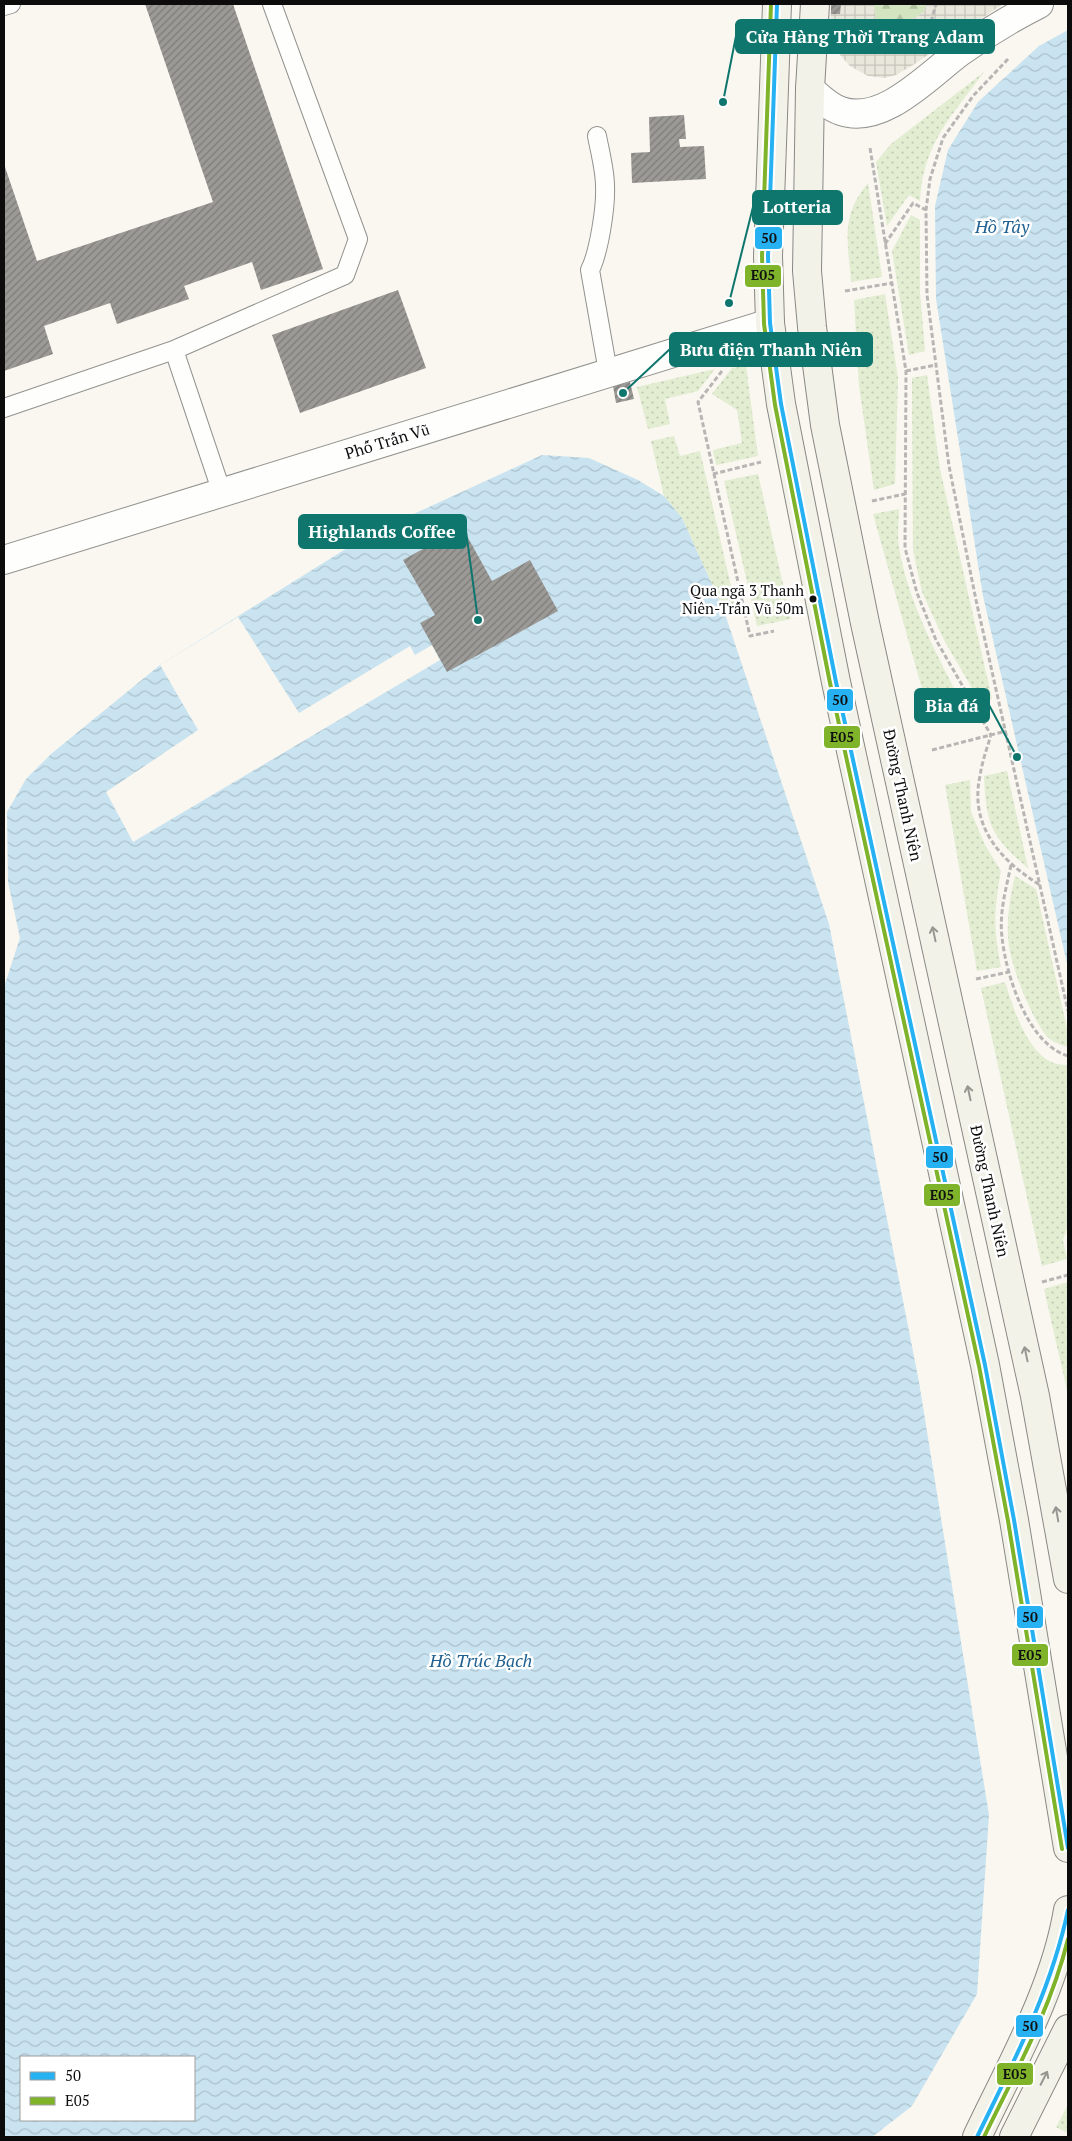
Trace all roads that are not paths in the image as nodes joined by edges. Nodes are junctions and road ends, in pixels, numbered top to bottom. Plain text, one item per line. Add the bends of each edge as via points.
1 (11, 4) edge
2 (272, 4) edge
3 (777, 4) edge
4 (815, 4) edge
5 (1039, 4) edge
6 (4, 6) edge
7 (810, 89) junction
8 (597, 136) dead end
9 (770, 323) junction
10 (174, 350) junction
11 (608, 372) junction
12 (4, 408) edge
13 (222, 493) junction
14 (4, 560) edge
15 (1068, 1579) edge
16 (1068, 1848) edge
17 (1068, 1910) edge
18 (1068, 2029) edge
19 (977, 2137) edge
20 (1014, 2137) edge

1 - 6 lane
2 - 10 lane via 358,239 345,275
3 - 9 main road via 768,256
4 - 7 main road, Đường Thanh Niên
5 - 7 street via 1006,20 915,88 880,109 842,112 826,104
15 -> 7 main road, Đường Thanh Niên via 1035,1396 865,624 825,425 807,271
8 - 11 lane via 605,187 599,240 590,270
9 - 11 street, Phố Trấn Vũ
9 - 16 main road via 781,404 836,682 986,1365
10 - 12 lane
10 - 13 lane
11 - 13 street, Phố Trấn Vũ
13 - 14 street, Phố Trấn Vũ
17 - 19 main road via 1061,1949 1046,1988
20 -> 18 main road

